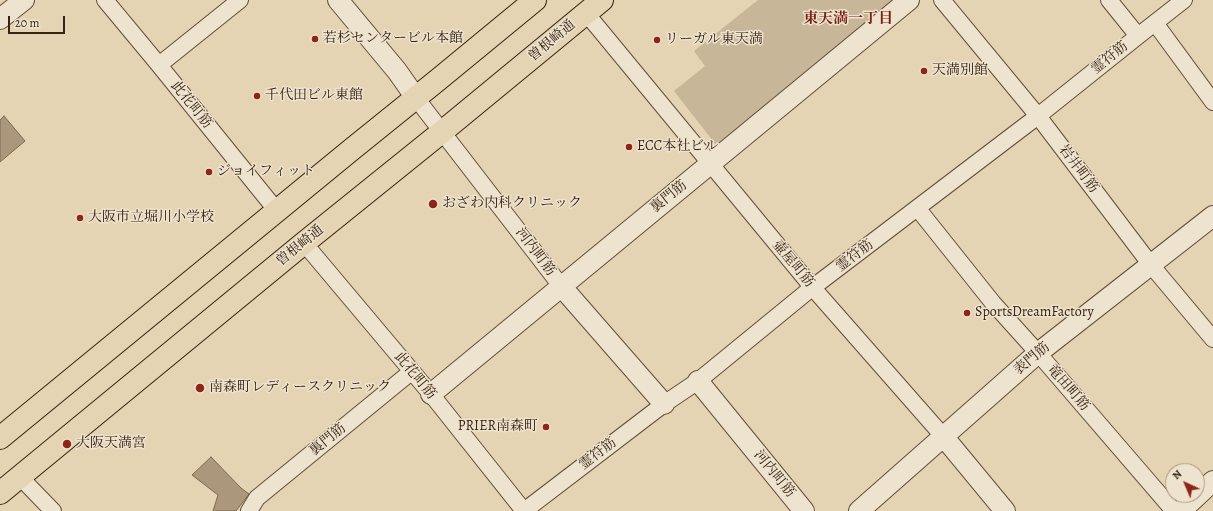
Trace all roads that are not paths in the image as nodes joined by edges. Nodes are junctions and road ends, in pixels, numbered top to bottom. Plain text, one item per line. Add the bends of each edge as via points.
1 (24, 0) edge
2 (105, 0) edge
3 (240, 0) edge
4 (338, 0) edge
5 (535, 0) edge
6 (909, 0) edge
7 (942, 0) edge
8 (1109, 0) edge
9 (1184, 0) edge
10 (594, 6) edge
11 (3, 12) edge
12 (1155, 23) junction
13 (1138, 36) junction
14 (159, 65) junction
15 (416, 98) junction
16 (1213, 102) edge
17 (1038, 116) junction
18 (443, 131) junction
19 (710, 164) junction
20 (918, 208) junction
21 (277, 211) junction
22 (1213, 216) edge
23 (304, 243) junction
24 (1151, 266) junction
25 (561, 286) junction
26 (813, 288) junction
27 (1213, 339) edge
28 (1038, 353) junction
29 (411, 372) junction
30 (698, 381) junction
31 (430, 394) junction
32 (664, 404) junction
33 (943, 436) junction
34 (0, 438) edge
35 (20, 477) junction
36 (1213, 481) edge
37 (0, 493) edge
38 (52, 511) edge
39 (249, 511) edge
40 (524, 511) edge
41 (804, 511) edge
42 (859, 511) edge
43 (1005, 511) edge
44 (1174, 511) edge
45 (1181, 511) edge

1 - 11 street
2 - 14 street, 此花町筋
3 - 14 street
4 - 15 street, 河内町筋 via 398,71
5 - 15 highway
6 - 19 street, 裏門筋
7 - 17 street, 岩井町筋
8 - 13 street
9 - 12 street, 霊符筋
10 - 18 highway, 曽根崎通
10 - 19 street, 壷屋町筋
12 - 13 street, 霊符筋
12 - 16 street
13 - 17 street, 霊符筋
14 - 21 street, 此花町筋
15 - 18 street, 河内町筋
15 - 21 highway
17 - 20 street, 霊符筋
17 - 24 street, 岩井町筋
18 - 23 highway, 曽根崎通
18 - 25 street, 河内町筋
19 - 25 street, 裏門筋
19 - 26 street, 壷屋町筋
20 - 26 street, 霊符筋
20 - 28 street, 竜田町筋 via 993,303
21 - 34 highway
22 - 24 street, 表門筋
23 - 29 street, 此花町筋
23 - 35 highway, 曽根崎通
24 - 27 street, 岩井町筋
24 - 28 street, 表門筋
25 - 31 street, 裏門筋
25 - 32 street, 河内町筋
26 - 30 street, 霊符筋
26 - 33 street, 壷屋町筋
28 - 33 street, 表門筋
28 - 44 street, 竜田町筋
29 - 31 street, 此花町筋
29 - 39 street, 裏門筋 via 257,498
30 - 32 street, 霊符筋
30 - 41 street, 河内町筋
31 - 40 street, 此花町筋
32 - 40 street, 霊符筋
33 - 42 street, 表門筋
33 - 43 street, 壷屋町筋
35 - 37 highway, 曽根崎通
35 - 38 street
36 - 45 street

